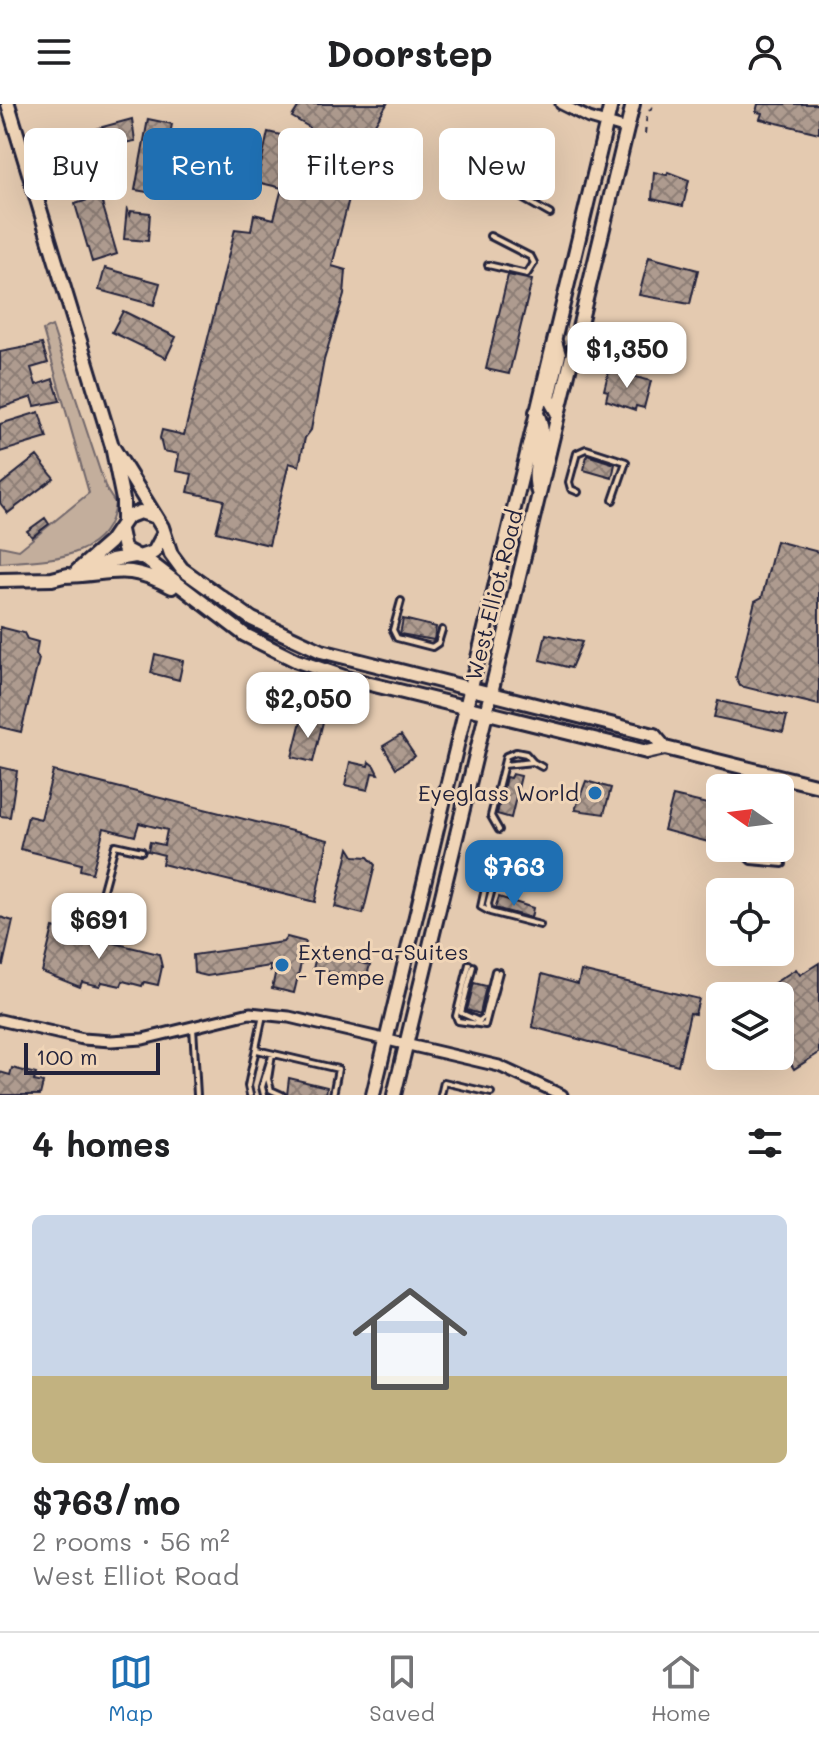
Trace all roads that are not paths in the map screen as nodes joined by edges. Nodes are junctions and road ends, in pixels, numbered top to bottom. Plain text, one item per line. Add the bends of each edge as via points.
1 (8, 104) edge
2 (561, 104) edge
3 (611, 104) edge
4 (633, 104) edge
5 (606, 123) junction
6 (627, 129) junction
7 (525, 200) edge
8 (550, 214) dead end
9 (490, 236) dead end
10 (488, 265) dead end
11 (554, 338) junction
12 (536, 412) junction
13 (558, 414) junction
14 (112, 446) junction
15 (578, 492) dead end
16 (539, 495) junction
17 (613, 500) dead end
18 (153, 516) junction
19 (121, 526) junction
20 (163, 535) junction
21 (139, 556) junction
22 (77, 571) junction
23 (63, 576) junction
24 (0, 580) edge
25 (401, 601) dead end
26 (203, 604) junction
27 (442, 630) dead end
28 (255, 641) junction
29 (321, 651) junction
30 (469, 688) junction
31 (491, 693) junction
32 (465, 707) junction
33 (486, 712) junction
34 (665, 748) junction
35 (533, 762) junction
36 (504, 765) junction
37 (542, 767) dead end
38 (819, 786) edge
39 (499, 830) dead end
40 (142, 851) dead end
41 (762, 862) edge
42 (783, 864) dead end
43 (496, 874) dead end
44 (488, 875) dead end
45 (101, 897) dead end
46 (490, 912) junction
47 (540, 925) dead end
48 (471, 965) dead end
49 (497, 971) dead end
50 (263, 1015) junction
51 (0, 1020) edge
52 (193, 1024) junction
53 (397, 1043) junction
54 (257, 1050) junction
55 (272, 1056) junction
56 (491, 1093) dead end
57 (197, 1095) edge
58 (250, 1095) edge
59 (264, 1095) edge
60 (282, 1095) edge
61 (333, 1095) edge
62 (373, 1095) edge
63 (394, 1095) edge
64 (441, 1095) edge
65 (562, 1095) edge

1 - 14 main road
2 - 5 street
3 - 5 main road, West Elliot Road
4 - 6 main road, West Elliot Road
5 - 6 street
5 - 11 main road, West Elliot Road
6 - 13 main road, West Elliot Road
7 - 8 lane
9 - 10 lane via 534,263 527,274
11 - 12 main road, West Elliot Road
11 - 13 main road via 559,355 549,398
12 - 16 main road via 544,428 533,477
12 - 30 main road, West Elliot Road
13 - 16 main road, West Elliot Road
14 - 18 main road
14 - 19 main road via 123,500
15 - 17 lane via 569,482 577,453 586,449 626,462
16 - 31 main road, West Elliot Road
18 - 19 main road via 140,512
18 - 20 main road
19 - 21 main road via 121,543
19 - 22 main road
20 - 21 main road via 159,547
20 - 29 main road via 182,569 220,597 268,629
21 - 22 main road
21 - 26 main road
22 - 23 main road
23 - 24 main road
23 - 26 main road via 136,571
25 - 27 lane via 393,630 397,638 432,647
26 - 28 main road
28 - 29 main road via 266,638 302,653
28 - 32 main road via 329,673
29 - 30 main road
30 - 31 main road
30 - 32 main road, West Elliot Road
31 - 33 main road, West Elliot Road
31 - 34 main road via 654,735
32 - 33 main road
32 - 53 main road, West Elliot Road
33 - 34 main road via 647,752
33 - 53 main road, West Elliot Road
34 - 38 main road
35 - 36 lane
35 - 36 lane via 516,752 506,756
35 - 37 lane
36 - 39 lane via 491,816
40 - 45 lane via 115,845
41 - 42 lane
43 - 46 lane
44 - 46 lane via 481,907
46 - 47 lane
48 - 49 lane via 458,1021 485,1025
50 - 52 street
50 - 53 street
50 - 54 lane
51 - 52 street via 111,1041 143,1039
52 - 57 lane
53 - 62 main road, West Elliot Road
53 - 63 main road, West Elliot Road
53 - 65 street via 506,1068
54 - 55 lane
54 - 58 lane
55 - 59 lane
55 - 60 lane via 268,1079 271,1090
55 - 61 lane via 338,1069
56 - 64 lane via 444,1082

